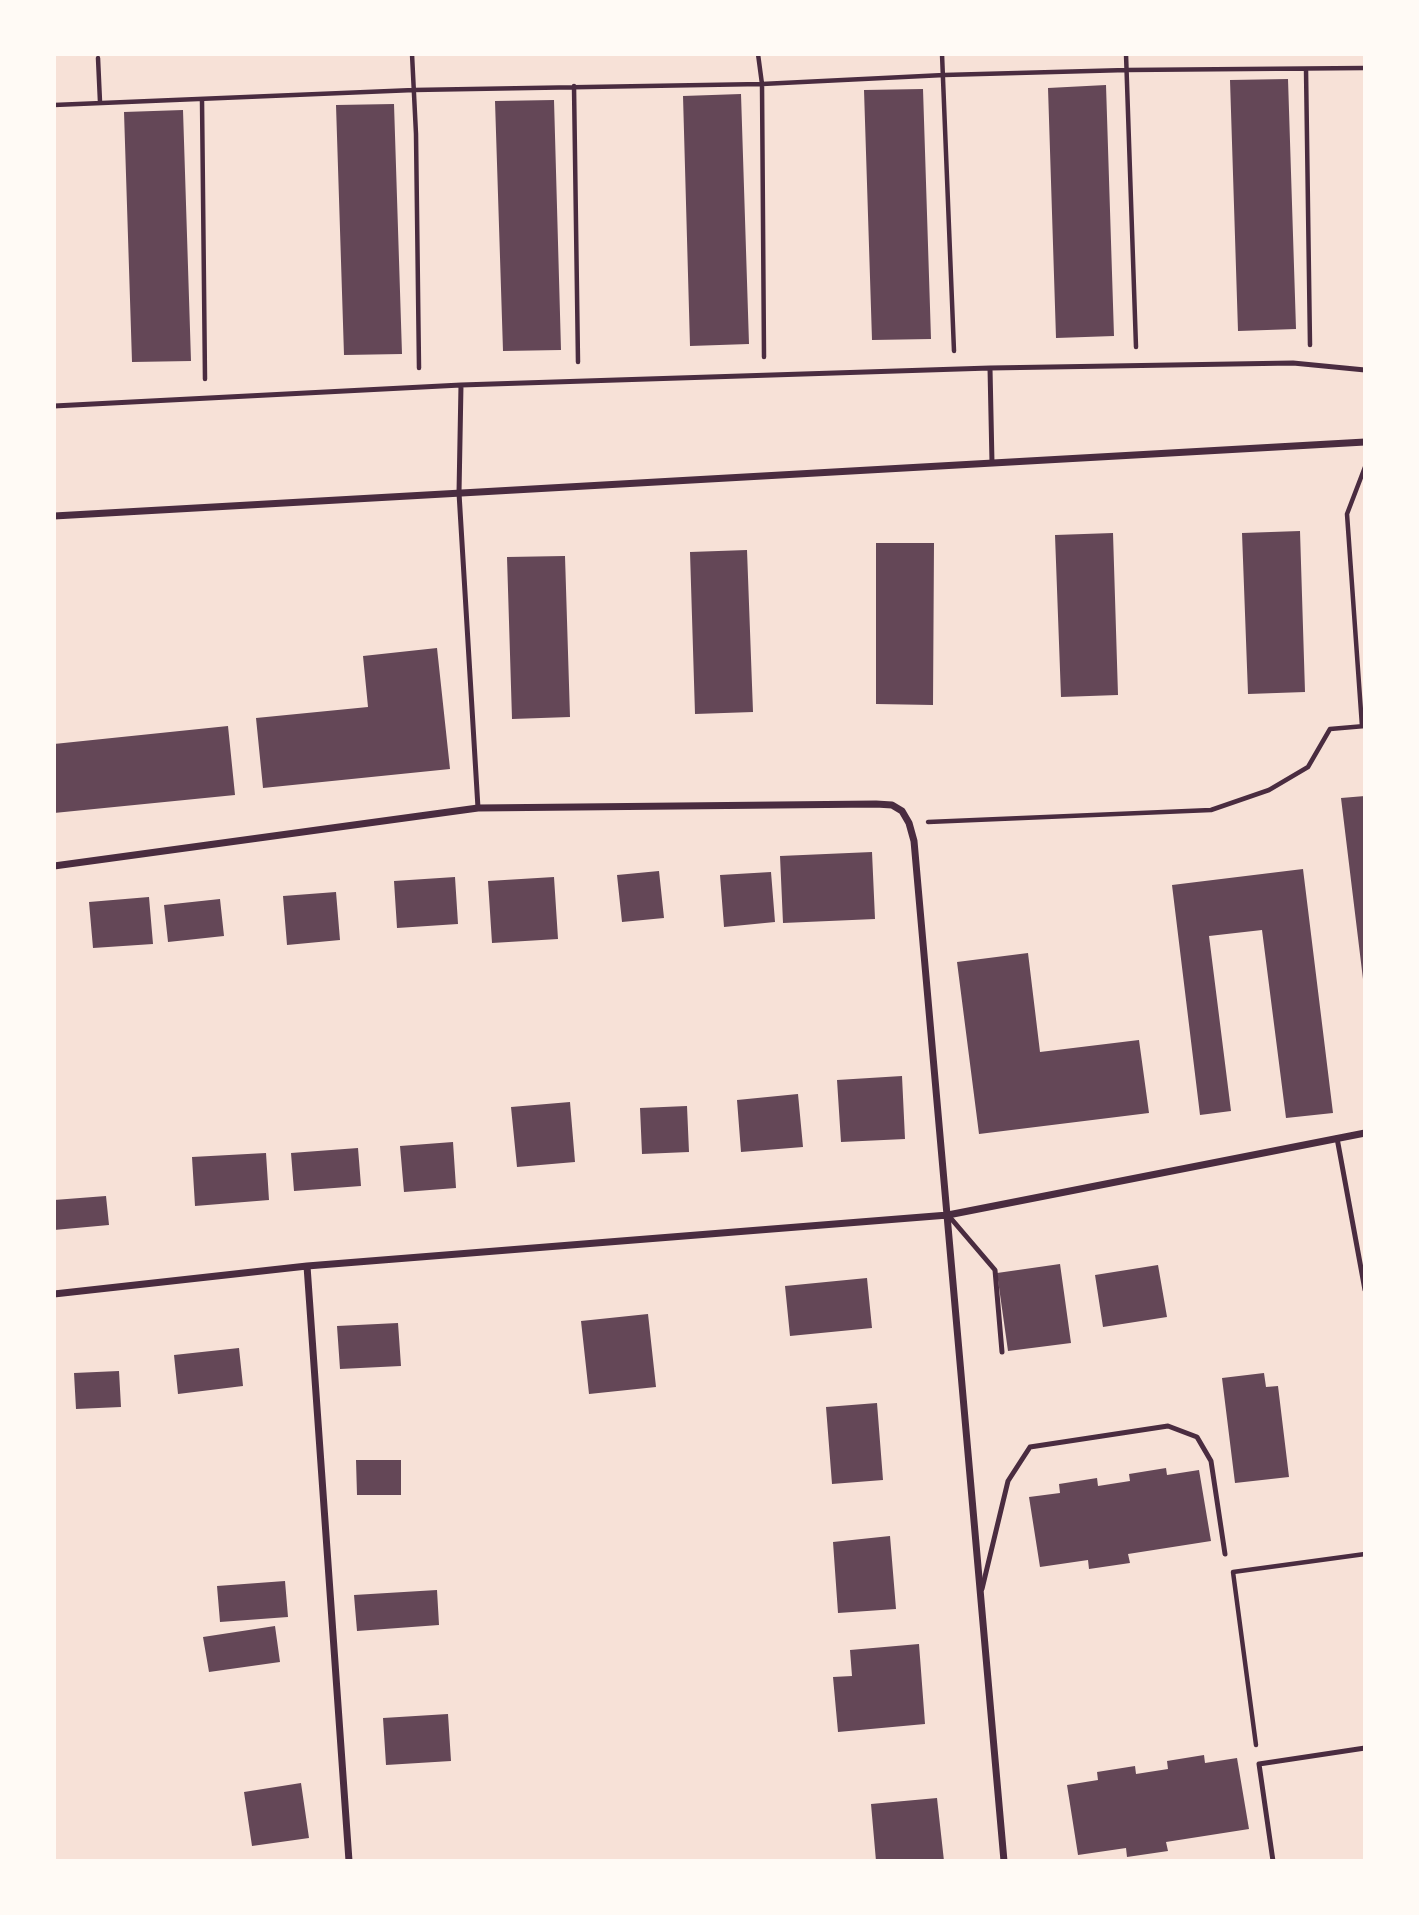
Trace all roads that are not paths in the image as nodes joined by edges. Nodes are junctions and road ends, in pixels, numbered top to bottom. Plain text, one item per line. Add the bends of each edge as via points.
1 (990, 368) junction
2 (1365, 370) edge
3 (461, 385) junction
4 (54, 406) edge
5 (1365, 442) edge
6 (992, 463) junction
7 (459, 493) junction
8 (54, 516) edge
9 (478, 808) junction
10 (54, 866) edge
11 (1365, 1133) edge
12 (1337, 1138) junction
13 (948, 1215) junction
14 (307, 1266) junction
15 (1365, 1290) edge
16 (54, 1294) edge
17 (1002, 1352) dead end
18 (1225, 1554) dead end
19 (981, 1592) junction
20 (1365, 1748) edge
21 (349, 1861) edge
22 (1004, 1861) edge
23 (1272, 1861) edge

1 - 2 lane via 1293,363
1 - 3 lane
1 - 6 lane
3 - 4 lane
3 - 7 lane
5 - 6 street
6 - 7 street
7 - 8 street
7 - 9 lane
9 - 10 street
9 - 13 street via 876,804 902,811 914,841
11 - 12 street
12 - 13 street
12 - 15 lane
13 - 14 street
13 - 17 lane via 995,1270
13 - 19 street
14 - 16 street
14 - 21 street
18 - 19 lane via 1211,1461 1198,1437 1167,1426 1030,1447 1008,1481
19 - 22 street
20 - 23 lane via 1259,1763

